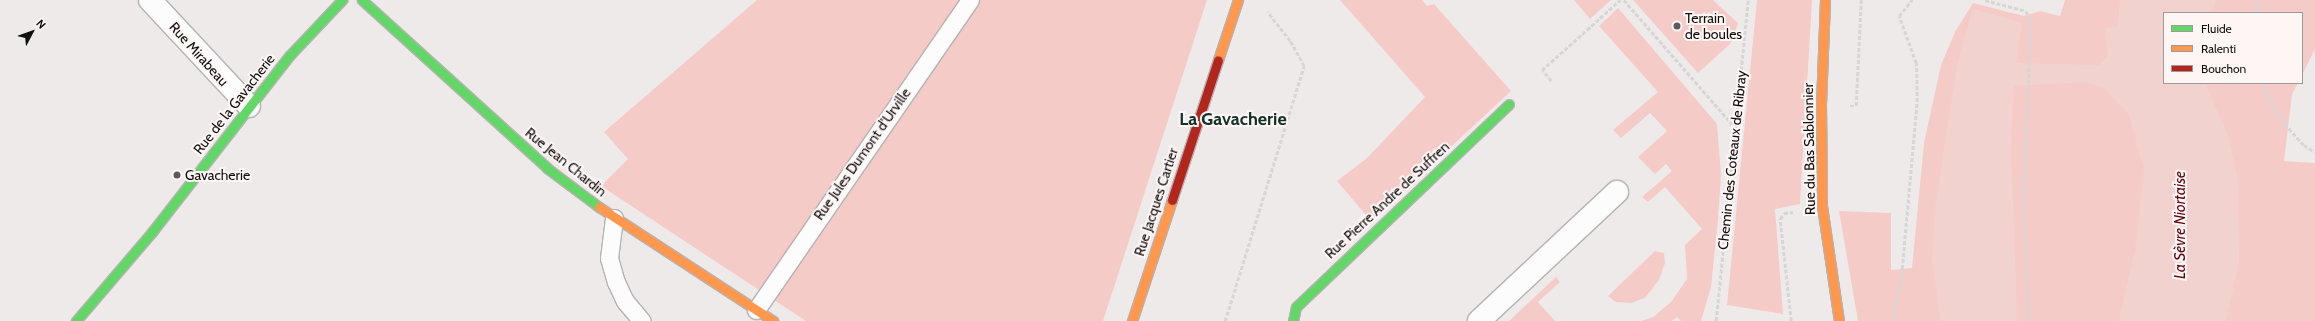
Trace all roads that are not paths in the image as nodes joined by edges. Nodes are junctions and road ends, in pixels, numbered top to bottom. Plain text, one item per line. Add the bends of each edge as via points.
1 (150, 0) edge
2 (342, 0) edge
3 (362, 0) edge
4 (970, 0) edge
5 (1238, 0) edge
6 (1825, 0) edge
7 (1510, 104) dead end
8 (249, 106) junction
9 (1618, 192) dead end
10 (614, 218) junction
11 (756, 310) junction
12 (76, 321) edge
13 (642, 321) edge
14 (773, 321) edge
15 (1132, 321) edge
16 (1293, 321) edge
17 (1479, 321) edge
18 (1839, 321) edge

1 - 8 street, Rue Mirabeau
2 - 8 street, Rue de la Gavacherie via 290,55
3 - 10 street, Rue Jean Chardin via 547,168
4 - 11 lane, Rue Jules Dumont d'Urville
5 - 15 street, Rue Jacques Cartier
6 - 18 street, Rue du Bas Sablonnier via 1821,106 1822,206
7 - 16 street, Rue Pierre Andre de Suffren via 1296,307
8 - 12 street, Rue de la Gavacherie via 152,232
9 - 17 street
10 - 11 street, Rue Jean Chardin
10 - 13 lane via 609,258 622,295
11 - 14 street, Rue Jean Chardin

